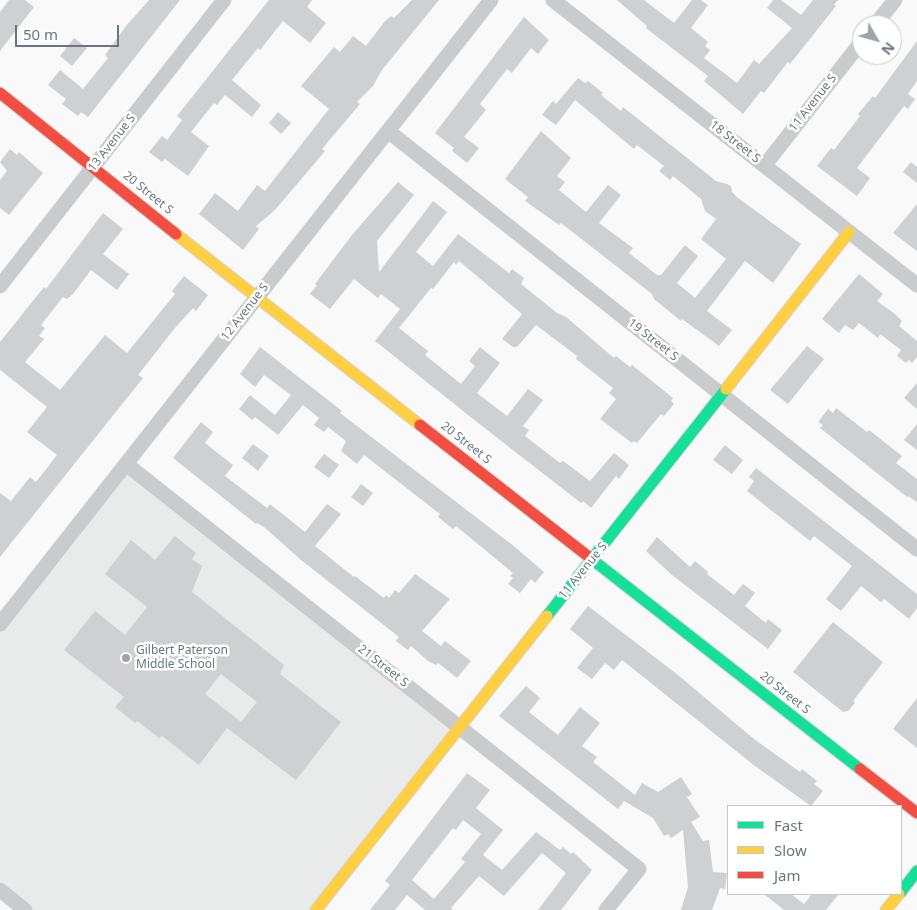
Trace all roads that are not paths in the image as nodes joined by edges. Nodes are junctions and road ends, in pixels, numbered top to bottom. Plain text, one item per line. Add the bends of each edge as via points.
1 (224, 0) edge
2 (491, 0) edge
3 (553, 0) edge
4 (890, 2) edge
5 (882, 15) edge
6 (852, 55) edge
7 (0, 93) edge
8 (388, 131) junction
9 (765, 165) junction
10 (94, 167) junction
11 (849, 232) junction
12 (917, 285) edge
13 (0, 286) edge
14 (256, 297) junction
15 (722, 395) junction
16 (126, 464) junction
17 (917, 549) edge
18 (592, 560) junction
19 (0, 624) edge
20 (461, 728) junction
21 (917, 813) edge
22 (917, 871) edge
23 (0, 890) edge
24 (902, 890) edge
25 (898, 895) edge
26 (25, 910) edge
27 (316, 910) edge
28 (606, 910) edge
29 (886, 910) edge

1 - 10 street, 13 Avenue S
2 - 8 street, 12 Avenue S
3 - 9 street, 18 Street S
4 - 5 street
6 - 9 street, 11 Avenue S
7 - 10 street, 20 Street S
8 - 14 street, 12 Avenue S
8 - 15 street, 19 Street S
9 - 11 street, 18 Street S
10 - 13 street, 13 Avenue S
10 - 14 street, 20 Street S
11 - 12 street, 18 Street S
11 - 15 street, 11 Avenue S
14 - 16 street, 12 Avenue S
14 - 18 street, 20 Street S
15 - 17 street, 19 Street S
15 - 18 street, 11 Avenue S
16 - 19 street, 12 Avenue S
16 - 20 street, 21 Street S
18 - 20 street, 11 Avenue S
18 - 21 street, 20 Street S
20 - 27 street, 11 Avenue S
20 - 28 street, 21 Street S via 639,869
22 - 24 street
23 - 26 street
25 - 29 street

